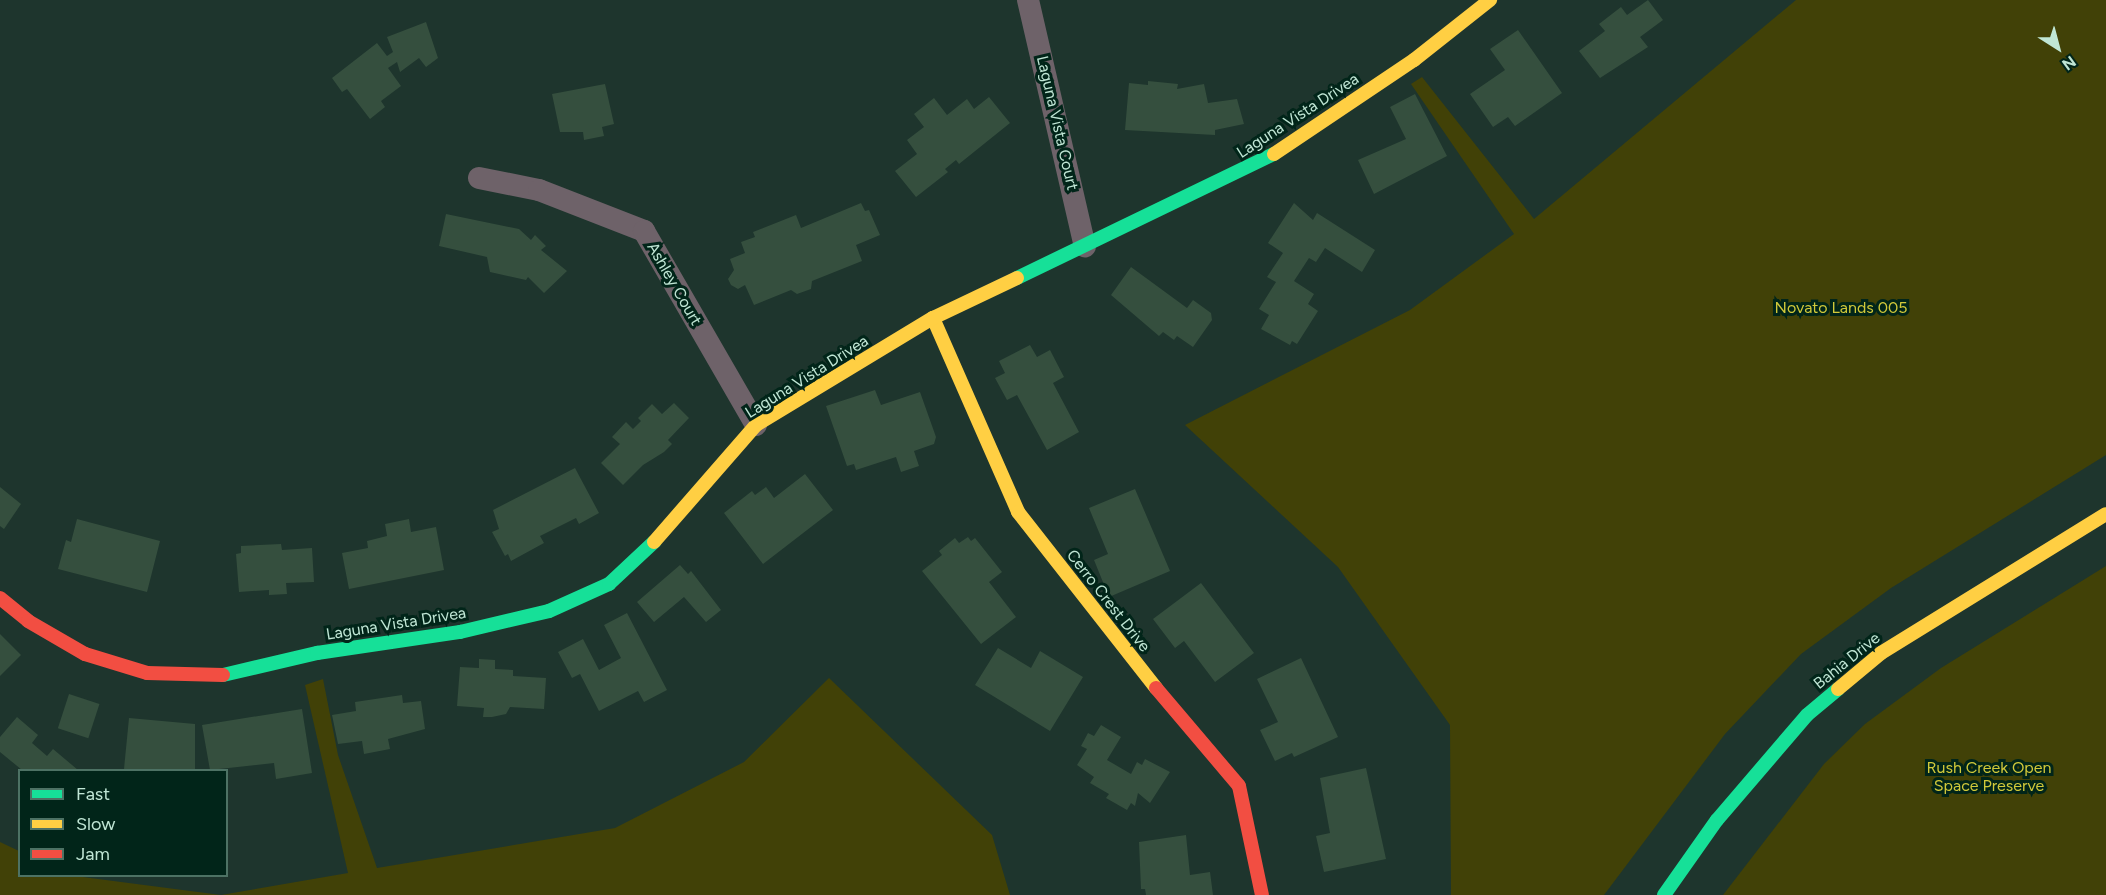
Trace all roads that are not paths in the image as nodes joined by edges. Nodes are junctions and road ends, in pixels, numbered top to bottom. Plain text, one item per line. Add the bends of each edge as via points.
1 (1028, 0) edge
2 (1490, 0) edge
3 (479, 178) dead end
4 (1085, 246) junction
5 (933, 318) junction
6 (756, 425) junction
7 (2106, 514) edge
8 (0, 598) edge
9 (1262, 895) edge
10 (1664, 895) edge

1 - 4 street, Laguna Vista Court
2 - 4 street, Laguna Vista Drivea via 1414,60 1261,163
3 - 6 street, Ashley Court via 538,189 644,231
4 - 5 street, Laguna Vista Drivea
5 - 6 street, Laguna Vista Drivea
5 - 9 street, Cerro Crest Drive via 1018,512 1143,673 1239,786
6 - 8 street, Laguna Vista Drivea via 669,528 609,584 549,611 460,632 317,653 226,675 184,677 147,673 85,654 28,621
7 - 10 street, Bahia Drive via 1881,653 1807,715 1717,820

